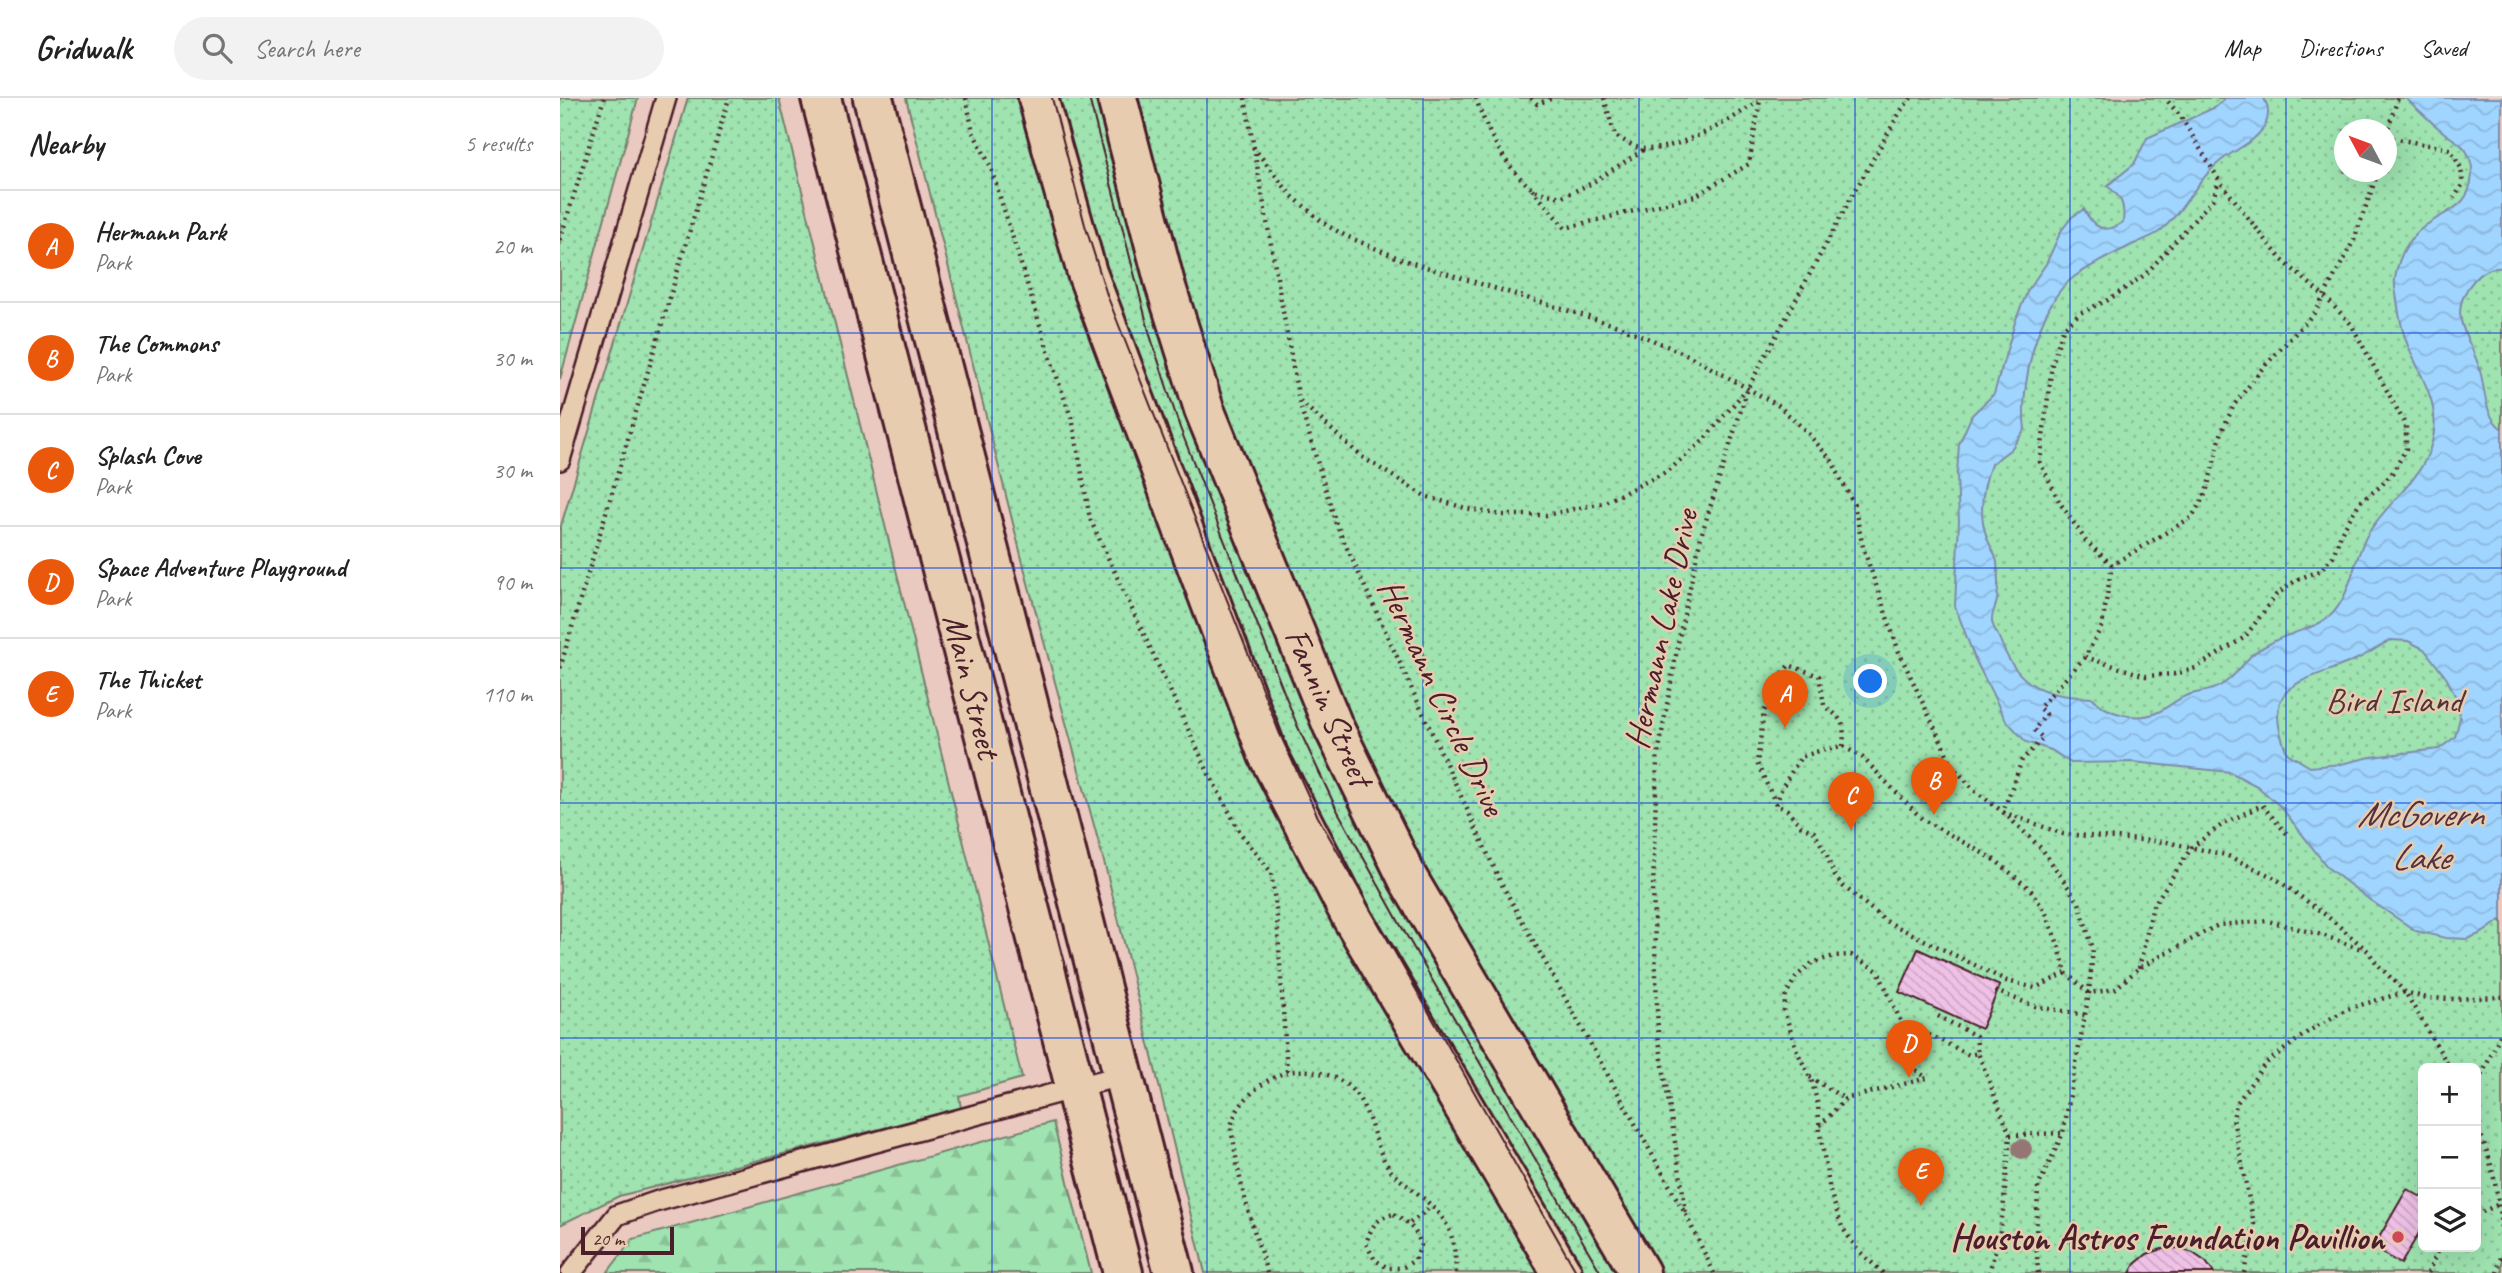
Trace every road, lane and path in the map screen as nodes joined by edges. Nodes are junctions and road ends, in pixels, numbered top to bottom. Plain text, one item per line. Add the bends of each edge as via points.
1 (604, 98) edge
2 (666, 98) edge
3 (729, 98) edge
4 (821, 98) edge
5 (873, 98) edge
6 (966, 98) edge
7 (1038, 98) edge
8 (1117, 98) edge
9 (1245, 98) edge
10 (1476, 98) edge
11 (1531, 98) edge
12 (1553, 98) edge
13 (1604, 98) edge
14 (1911, 98) edge
15 (2165, 98) edge
16 (2399, 98) edge
17 (1761, 99) edge
18 (2390, 119) edge
19 (2397, 137) edge
20 (1253, 147) junction
21 (1643, 149) junction
22 (2219, 180) junction
23 (2374, 182) edge
24 (1532, 189) junction
25 (2454, 198) dead end
26 (560, 240) edge
27 (2323, 295) junction
28 (1748, 388) junction
29 (1299, 401) junction
30 (560, 460) edge
31 (2112, 565) junction
32 (2085, 657) junction
33 (560, 668) edge
34 (1843, 746) junction
35 (1776, 805) junction
36 (2003, 812) junction
37 (2287, 834) dead end
38 (2192, 847) junction
39 (2368, 951) junction
40 (2139, 968) junction
41 (2066, 973) junction
42 (1995, 991) dead end
43 (2405, 992) junction
44 (2089, 993) junction
45 (2502, 997) edge
46 (2085, 1015) junction
47 (1938, 1016) dead end
48 (1919, 1031) junction
49 (2502, 1031) edge
50 (1978, 1054) junction
51 (2447, 1063) edge
52 (1287, 1072) junction
53 (1123, 1075) junction
54 (1809, 1076) junction
55 (2481, 1077) edge
56 (1075, 1089) junction
57 (1845, 1099) junction
58 (2477, 1126) edge
59 (1819, 1127) junction
60 (2063, 1133) junction
61 (2010, 1135) junction
62 (2500, 1204) junction
63 (1432, 1206) junction
64 (2481, 1213) edge
65 (1686, 1217) junction
66 (1410, 1223) junction
67 (2502, 1241) edge
68 (2437, 1252) edge
69 (2502, 1253) edge
70 (571, 1273) edge
71 (1123, 1273) edge
72 (1174, 1273) edge
73 (1267, 1273) edge
74 (1456, 1273) edge
75 (1562, 1273) edge
76 (1640, 1273) edge
77 (1714, 1273) edge
78 (1883, 1273) edge
79 (1989, 1273) edge
80 (2038, 1273) edge
81 (2244, 1273) edge
82 (2428, 1273) edge
83 (2497, 1273) edge

1 - 26 path
2 - 30 lane
3 - 33 path
4 - 56 main road, Main Street
5 - 53 main road, Main Street
6 - 52 path via 973,132 990,165 1073,422 1090,519 1209,774 1241,834 1271,872
7 - 75 main road, Fannin Street via 1087,272 1269,755 1351,916
8 - 76 main road, Fannin Street via 1165,284 1204,409 1333,726 1408,879
9 - 20 path, Hermann Circle Drive
10 - 24 path via 1500,151
11 - 12 path via 1537,104
13 - 21 path via 1615,136
14 - 28 path, Hermann Lake Drive
15 - 22 path
16 - 18 path
17 - 21 path via 1685,142
17 - 24 path via 1749,164 1695,196 1565,228
19 - 25 path via 2449,149 2461,169 2463,184
20 - 28 path via 1308,210 1363,245 1621,327 1688,355
20 - 29 path, Hermann Circle Drive
21 - 24 path via 1562,197
22 - 27 path via 2282,260
22 - 31 path via 2213,199 2146,274 2080,313 2063,329 2052,364 2040,462 2085,541
23 - 27 path via 2354,240
27 - 31 path via 2316,311 2234,405 2222,431 2206,493 2192,517
27 - 32 path via 2351,324 2406,426 2406,449 2393,472 2360,502 2333,556 2320,571 2298,579 2276,595 2245,636 2196,668 2146,676
28 - 29 path via 1703,441 1668,471 1603,503 1546,515 1501,515 1425,496 1362,457
28 - 36 path via 1779,405 1832,461 1854,505 1863,547 1899,652 1953,767
28 - 65 path, Hermann Lake Drive via 1701,536 1657,760 1653,889 1658,1034
29 - 65 path, Hermann Circle Drive via 1336,524 1501,883
31 - 32 path via 2102,626
32 - 36 path via 2039,708 2046,714 2034,730 2043,738 2022,760
34 - 35 path via 1801,757
34 - 35 path via 1845,726 1824,705 1819,676 1789,665 1775,682 1764,712 1757,763
34 - 41 path via 1863,758 1922,819 1995,860 2030,889 2046,913
35 - 41 path via 1814,832 1833,875 1886,921 2007,981 2035,988
36 - 38 path via 2063,834
36 - 44 path via 2042,849 2080,903 2093,948
37 - 38 path via 2262,805 2223,824
38 - 39 path via 2226,855 2275,878
38 - 40 path via 2153,905
39 - 40 path via 2268,921 2218,925
39 - 43 path
40 - 44 path via 2115,989
41 - 44 path
42 - 46 path via 2035,1006
43 - 45 path via 2439,999
43 - 51 path
43 - 81 path via 2347,1009 2309,1031 2265,1064 2236,1104 2233,1119 2254,1224
44 - 46 path
46 - 60 path
47 - 50 path via 1976,1036
48 - 50 path via 1969,1055
48 - 54 path via 1902,1024 1878,971 1851,955 1812,963 1786,994 1784,1010
48 - 57 path via 1912,1051 1913,1068 1927,1078
49 - 55 path
50 - 61 path
52 - 63 path via 1329,1074 1348,1085 1361,1100 1380,1154 1393,1174
52 - 73 path via 1266,1080 1249,1095 1231,1124 1239,1183
53 - 56 lane
53 - 72 main road, Main Street
54 - 57 path
54 - 59 path
56 - 70 lane via 617,1215
56 - 71 main road, Main Street
57 - 59 path
58 - 62 path via 2493,1168
59 - 78 path via 1830,1191 1842,1227
60 - 61 path
60 - 80 path via 2038,1187
61 - 79 path via 2003,1211
62 - 64 path
62 - 67 path
63 - 66 path
63 - 74 path via 1445,1219 1455,1245
65 - 77 path, Hermann Circle Drive
66 - 66 path via 1394,1214 1383,1216 1370,1228 1366,1244 1374,1260 1388,1268 1402,1268 1415,1260 1421,1245
68 - 82 path
69 - 83 path

